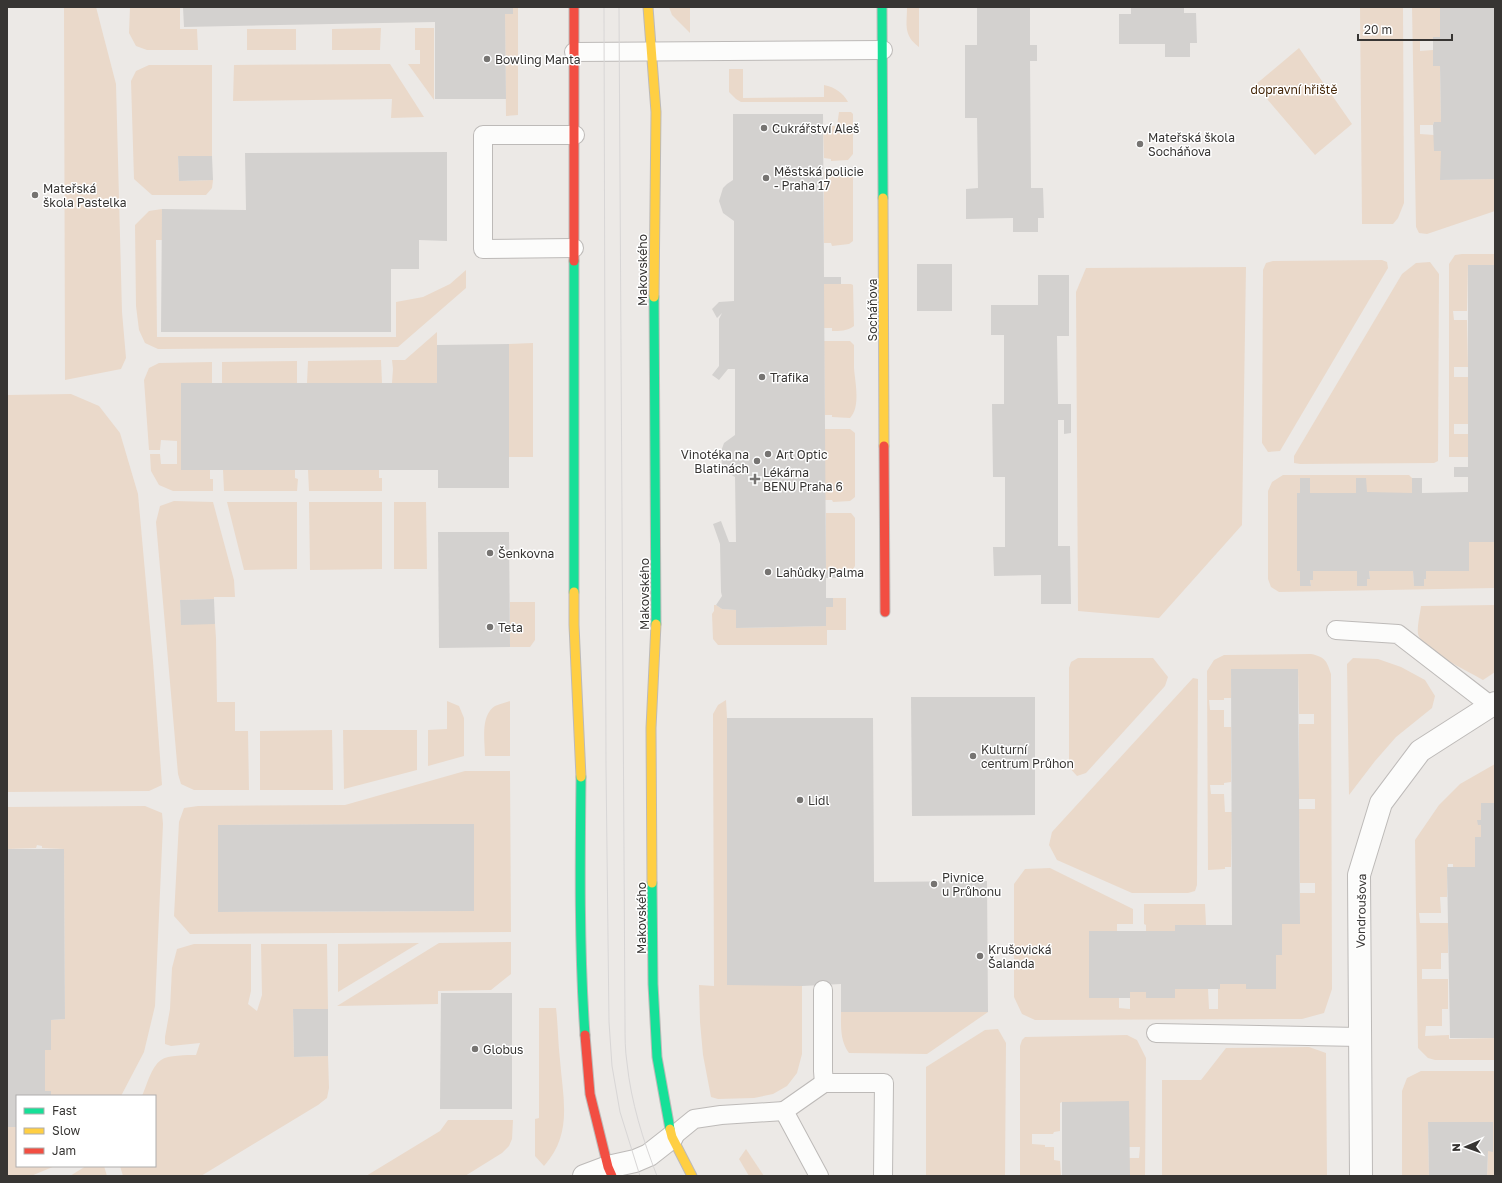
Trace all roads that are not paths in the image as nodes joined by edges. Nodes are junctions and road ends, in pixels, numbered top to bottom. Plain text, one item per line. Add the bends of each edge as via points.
1 (574, 7) edge
2 (648, 7) edge
3 (882, 7) edge
4 (883, 50) junction
5 (574, 52) junction
6 (652, 52) junction
7 (575, 135) junction
8 (574, 248) junction
9 (885, 612) dead end
10 (1336, 630) dead end
11 (1493, 704) edge
12 (824, 990) dead end
13 (1156, 1033) dead end
14 (1359, 1037) junction
15 (824, 1083) junction
16 (784, 1111) junction
17 (672, 1137) junction
18 (610, 1172) edge
19 (584, 1176) edge
20 (692, 1176) edge
21 (819, 1176) edge
22 (883, 1176) edge
23 (1361, 1176) edge

1 - 5 street
2 - 6 street, Makovského
3 - 4 street, Socháňova
4 - 6 lane
4 - 9 street, Socháňova
5 - 6 lane
5 - 7 street
6 - 17 street, Makovského via 656,112 656,624 651,728 653,984 657,1057
7 - 8 street
7 - 8 lane via 484,135 483,234 483,249
8 - 18 street via 574,625 581,774 582,993 590,1094
10 - 11 lane via 1398,634
11 - 14 street, Vondroušova via 1420,751 1381,803 1360,875
12 - 15 lane
13 - 14 lane
14 - 23 street, Vondroušova
15 - 16 lane
15 - 22 lane via 884,1082
16 - 17 lane via 694,1119
16 - 21 lane
17 - 18 street via 649,1155
17 - 20 street, Makovského
18 - 19 street

